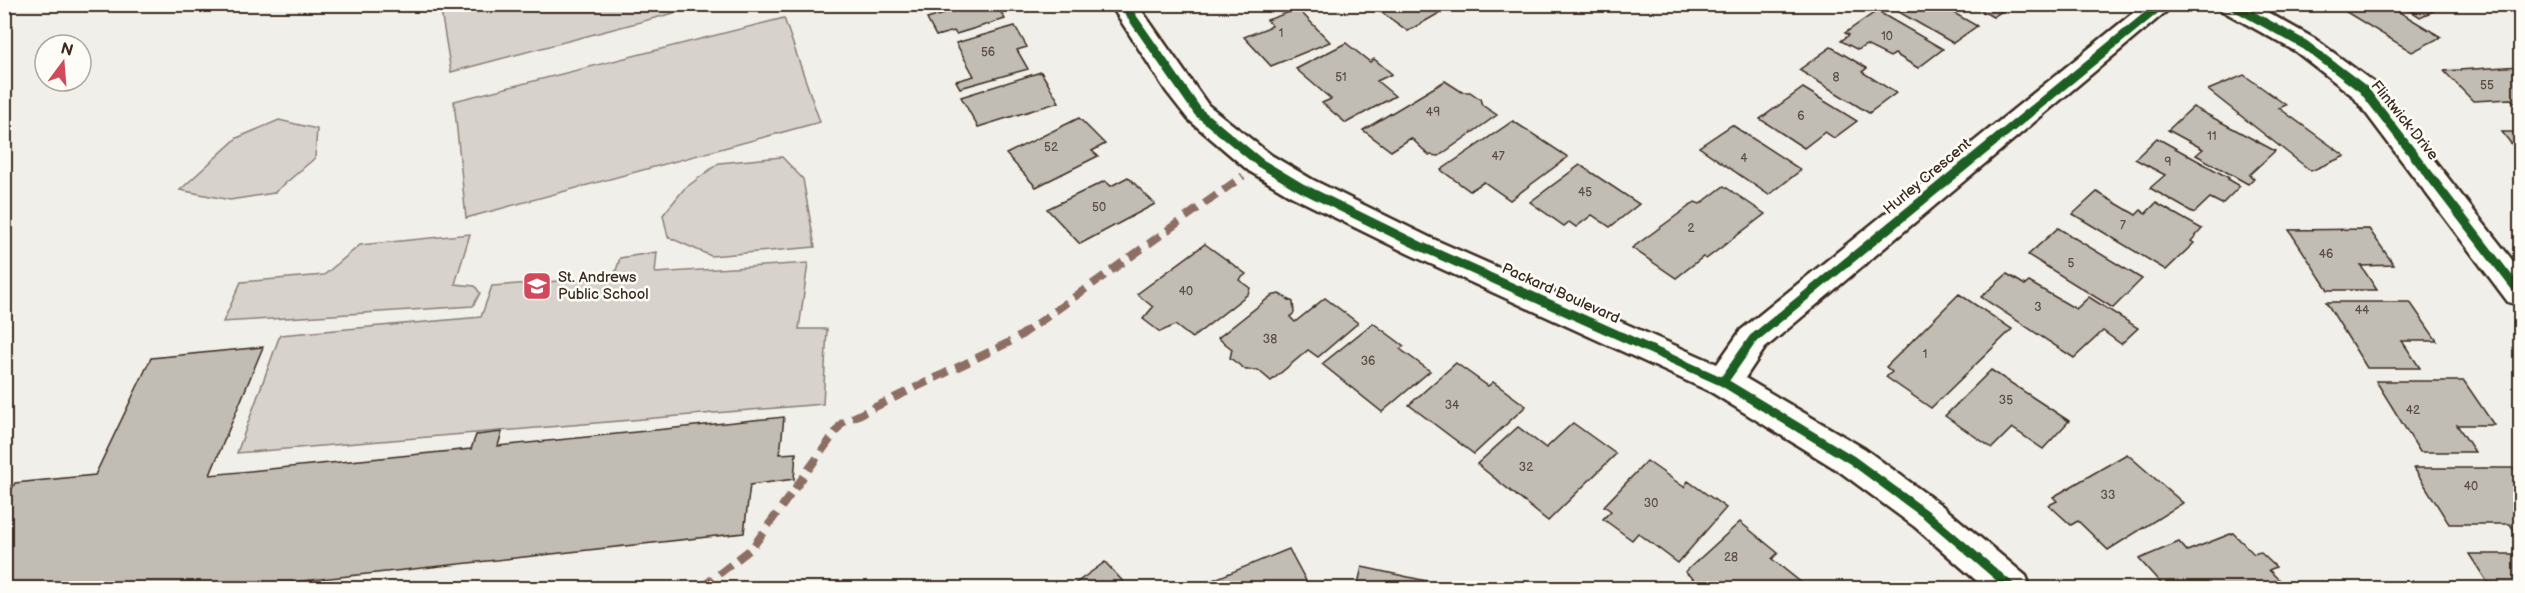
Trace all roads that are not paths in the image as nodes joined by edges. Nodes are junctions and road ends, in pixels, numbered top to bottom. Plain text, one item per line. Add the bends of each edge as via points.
1 (2162, 4) edge
2 (2230, 4) edge
3 (1127, 5) edge
4 (2520, 293) edge
5 (1723, 382) junction
6 (2012, 588) edge

1 - 5 street, Hurley Crescent via 1753,339
2 - 4 street, Flintwick Drive via 2305,45 2363,89
3 - 5 street, Packard Boulevard via 1198,112 1260,164 1420,246
5 - 6 street, Packard Boulevard via 1852,460 1928,516

